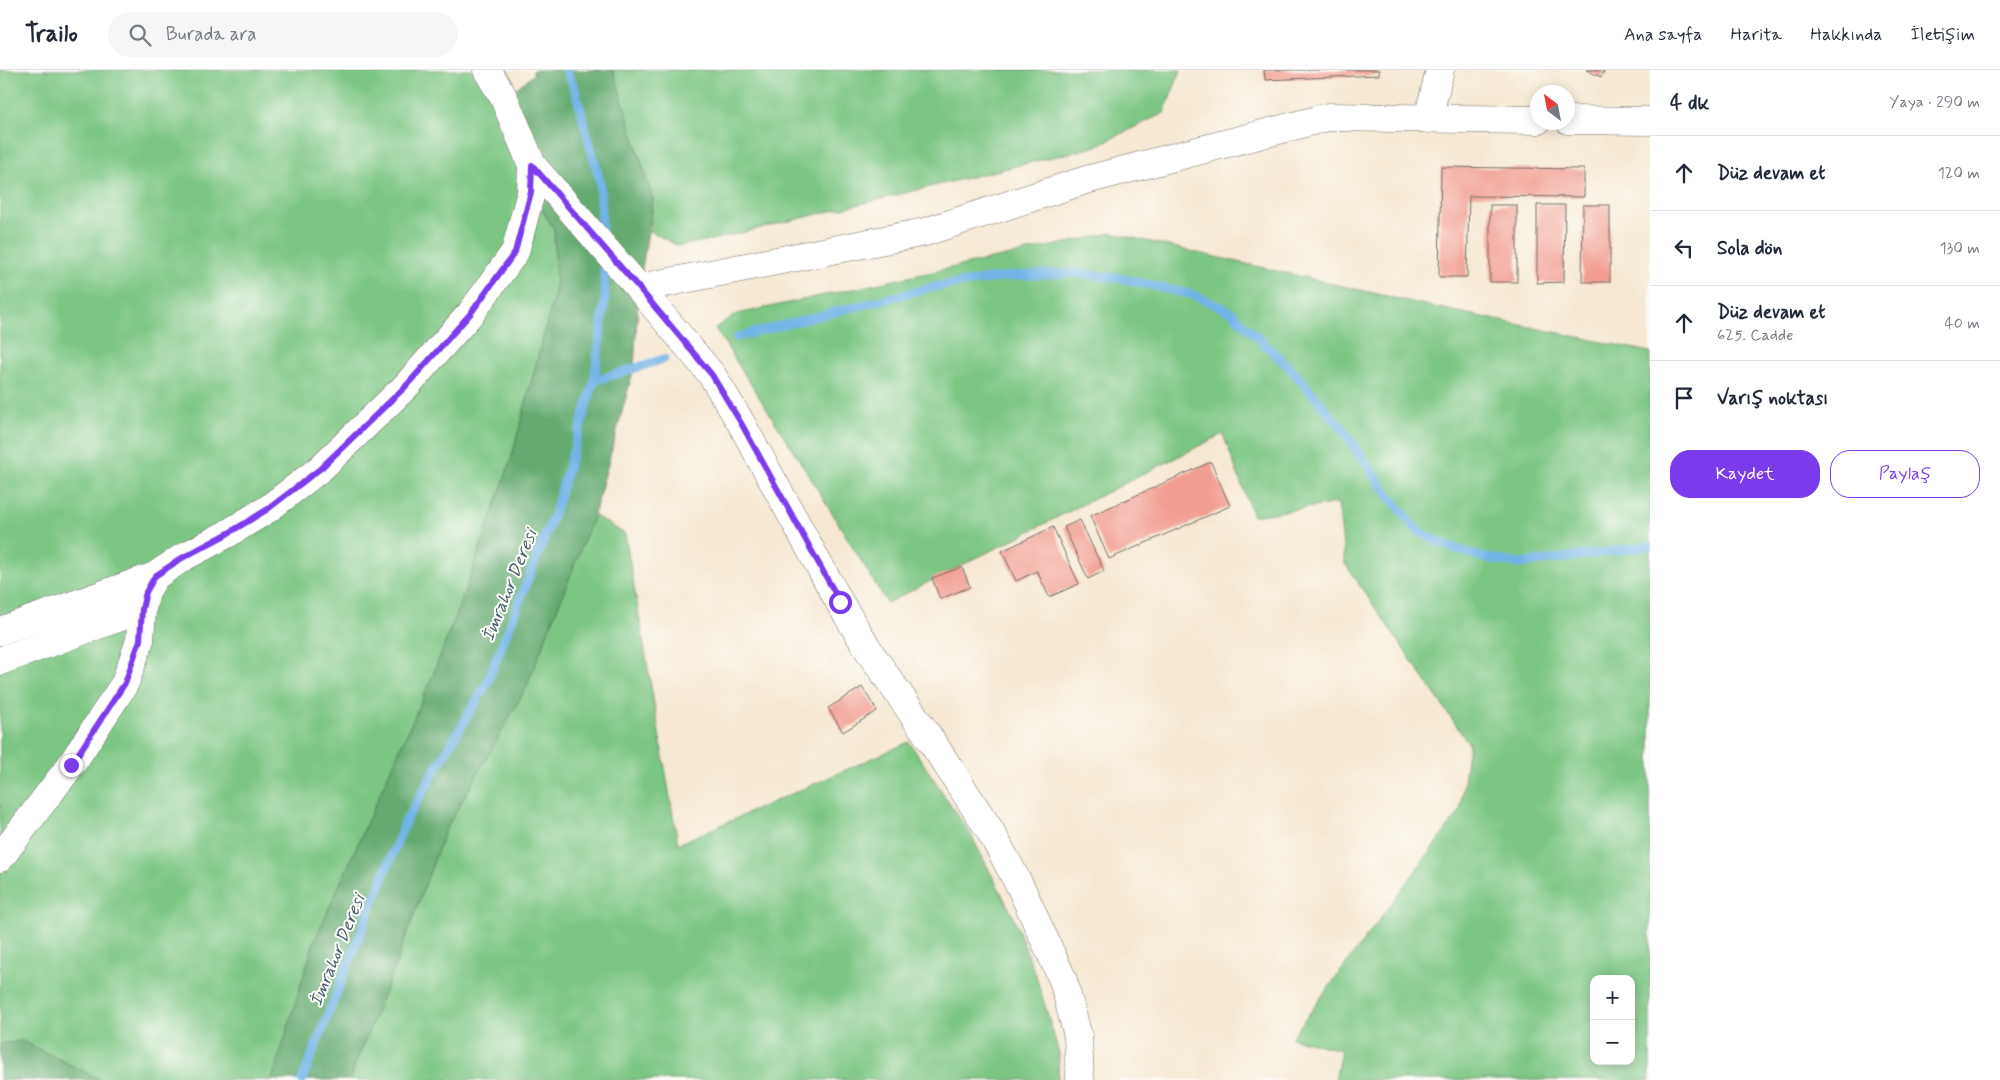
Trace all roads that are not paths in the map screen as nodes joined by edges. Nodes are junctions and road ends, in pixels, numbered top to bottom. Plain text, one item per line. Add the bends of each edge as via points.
1 (487, 70) edge
2 (1440, 70) edge
3 (1428, 118) junction
4 (1530, 120) edge
5 (1575, 120) edge
6 (1650, 120) edge
7 (532, 165) junction
8 (639, 288) junction
9 (155, 576) junction
10 (142, 609) junction
11 (0, 631) edge
12 (0, 662) edge
13 (0, 858) edge
14 (1080, 1080) edge

1 - 7 street via 504,98
2 - 3 street
3 - 4 street
3 - 8 street via 1328,117 1086,180 924,232
5 - 6 street
7 - 8 street
7 - 9 street via 531,192 515,252 471,313 406,386 321,468 268,509
8 - 14 street via 712,375 871,654 991,832 1063,980 1078,1036
9 - 10 street via 146,592
9 - 11 street
10 - 12 street
10 - 13 street via 140,640 125,683 71,765

